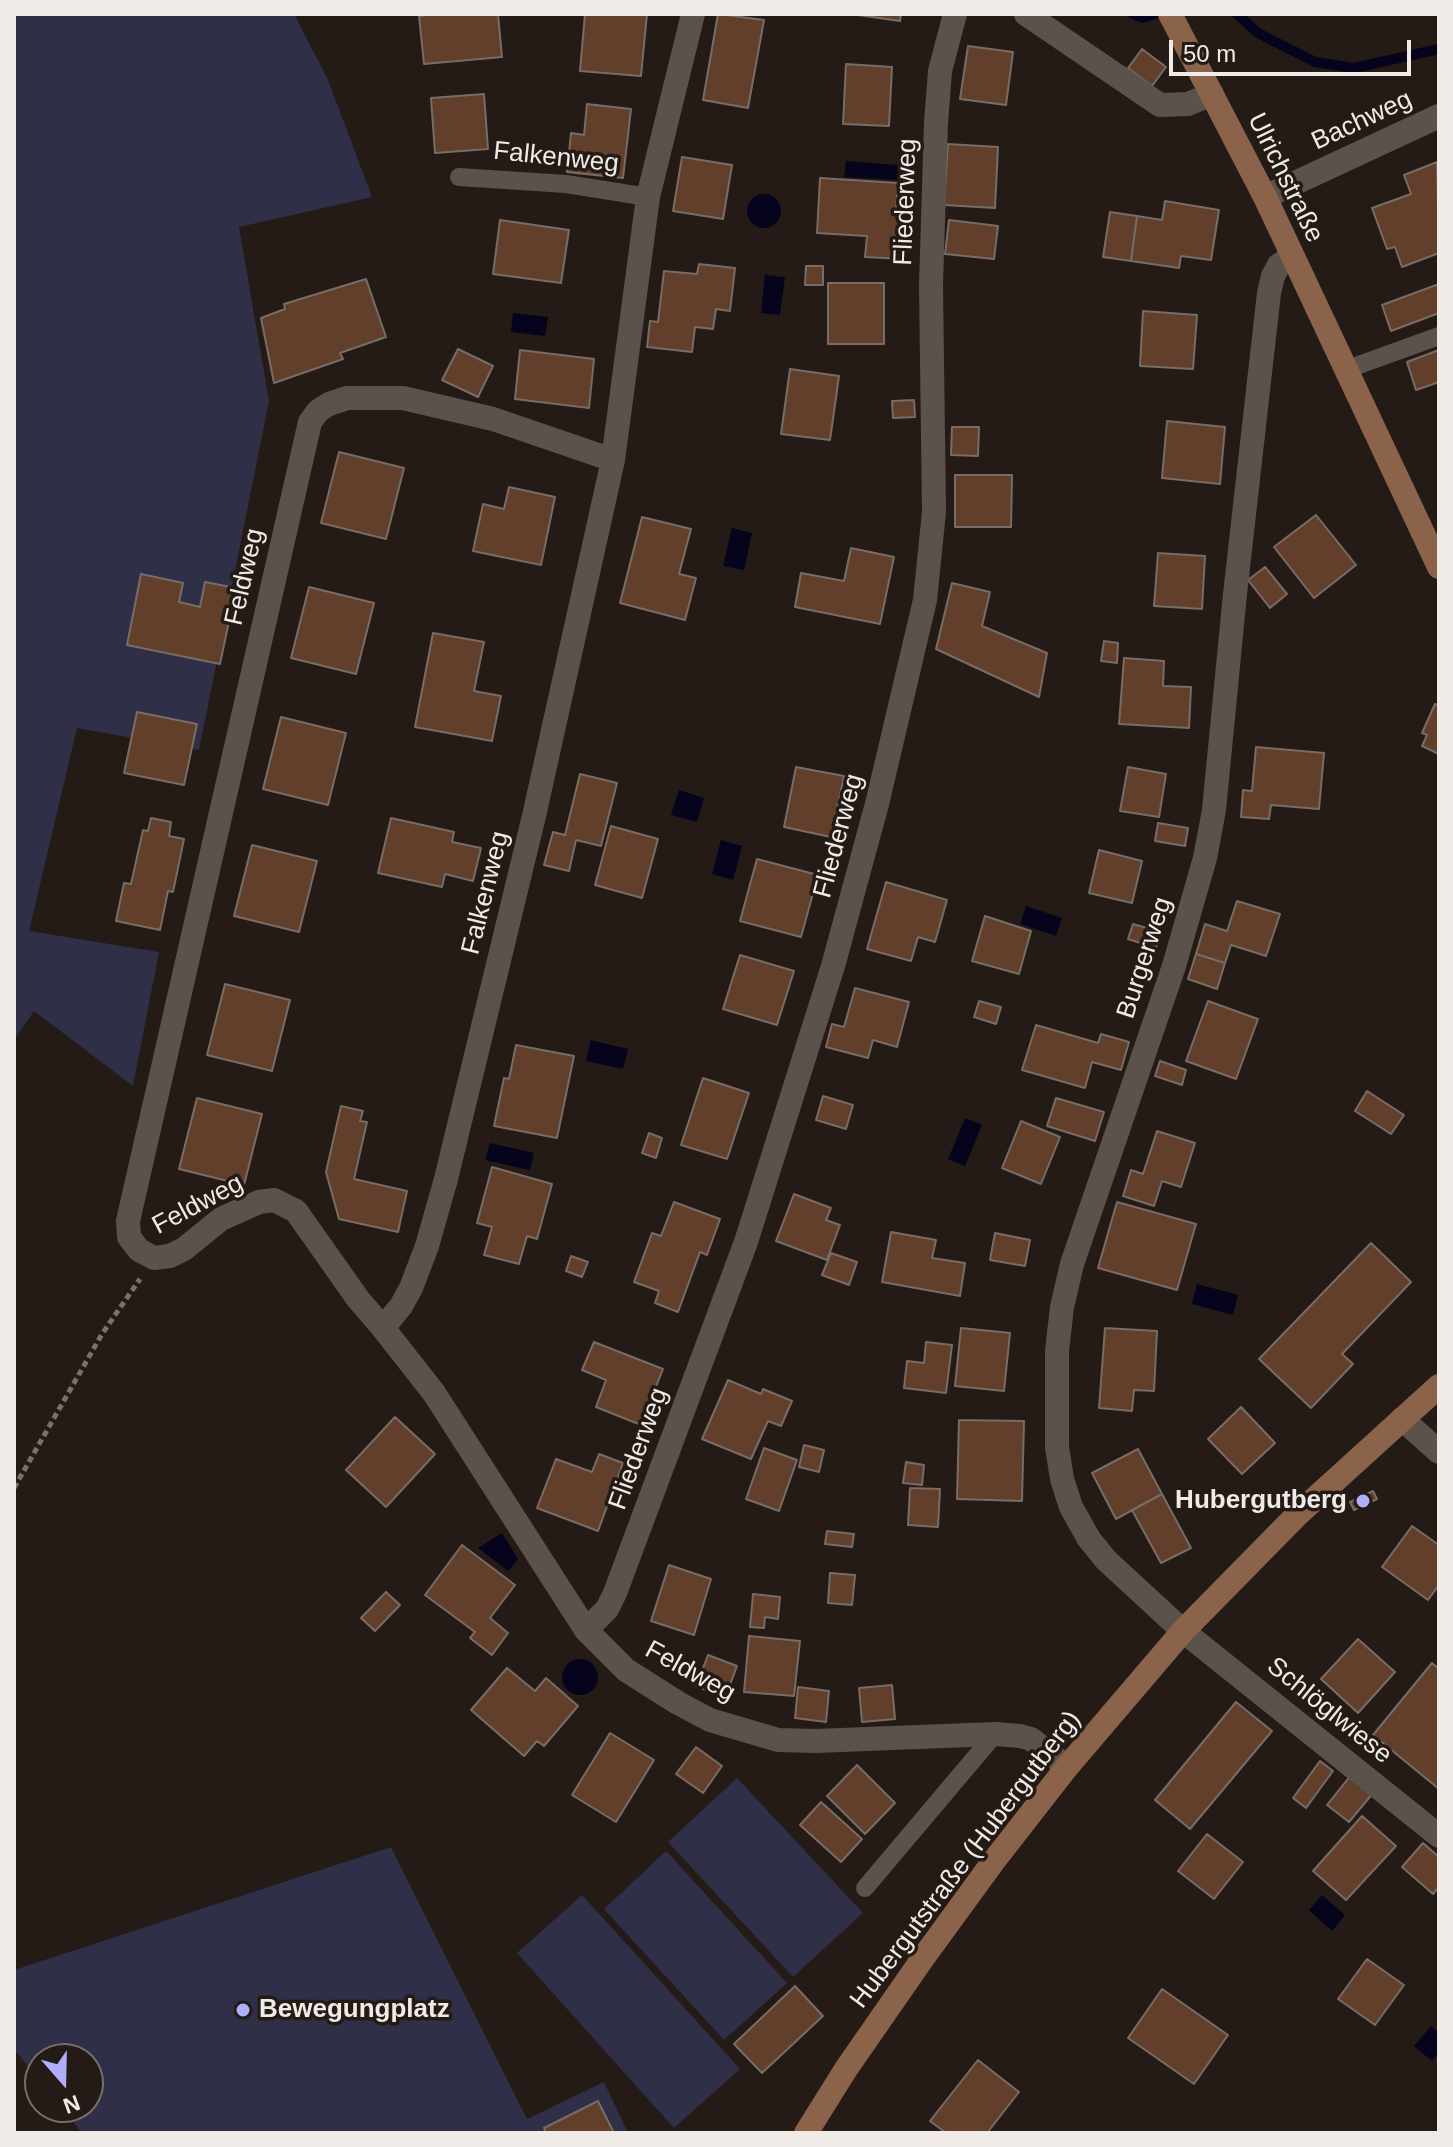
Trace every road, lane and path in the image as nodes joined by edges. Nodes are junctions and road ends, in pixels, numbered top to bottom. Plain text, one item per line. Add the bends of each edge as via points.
1 (693, 14) edge
2 (955, 14) edge
3 (1026, 14) edge
4 (1170, 14) edge
5 (1212, 94) junction
6 (1439, 116) edge
7 (459, 177) dead end
8 (648, 197) junction
9 (1265, 197) junction
10 (1293, 257) junction
11 (1439, 336) edge
12 (1345, 370) junction
13 (613, 460) junction
14 (1439, 567) edge
15 (154, 1258) junction
16 (383, 1328) junction
17 (1439, 1386) edge
18 (1402, 1419) junction
19 (1439, 1452) edge
20 (14, 1488) edge
21 (586, 1630) junction
22 (1183, 1631) junction
23 (995, 1734) junction
24 (1067, 1767) junction
25 (1439, 1836) edge
26 (865, 1888) dead end
27 (806, 2133) edge

1 - 8 street, Falkenweg
2 - 21 street, Fliederweg via 940,71 936,123 931,285 934,512 925,600 833,966 760,1198 620,1579 607,1609
3 - 5 street via 1160,105 1188,104
4 - 5 street, Ulrichstraße
5 - 9 street, Ulrichstraße
6 - 9 street, Bachweg
7 - 8 lane, Falkenweg via 566,184
8 - 13 street, Falkenweg
9 - 10 street, Ulrichstraße
10 - 12 street, Ulrichstraße
10 - 22 street, Burgerweg via 1279,265 1269,293 1205,858 1174,966 1072,1264 1057,1351 1057,1447 1071,1507 1106,1560
11 - 12 lane
12 - 14 street, Ulrichstraße
13 - 15 street, Feldweg via 493,419 403,398 347,398 318,411 310,422 128,1221 129,1237
13 - 16 street, Falkenweg via 446,1179 411,1288
15 - 16 street, Feldweg via 184,1249 238,1209 274,1200 296,1211
15 - 20 path via 102,1334
16 - 21 street, Feldweg via 471,1448
17 - 18 street, Hubergutstraße (Hubergutberg)
18 - 19 street
18 - 22 street, Hubergutstraße (Hubergutberg) via 1298,1514
21 - 23 street, Feldweg via 626,1670 678,1703 710,1720 778,1740
22 - 24 street, Hubergutstraße (Hubergutberg)
22 - 25 street, Schlöglwiese
23 - 24 street, Feldweg via 1031,1739
23 - 26 lane
24 - 27 street, Hubergutstraße (Hubergutberg) via 923,1958

